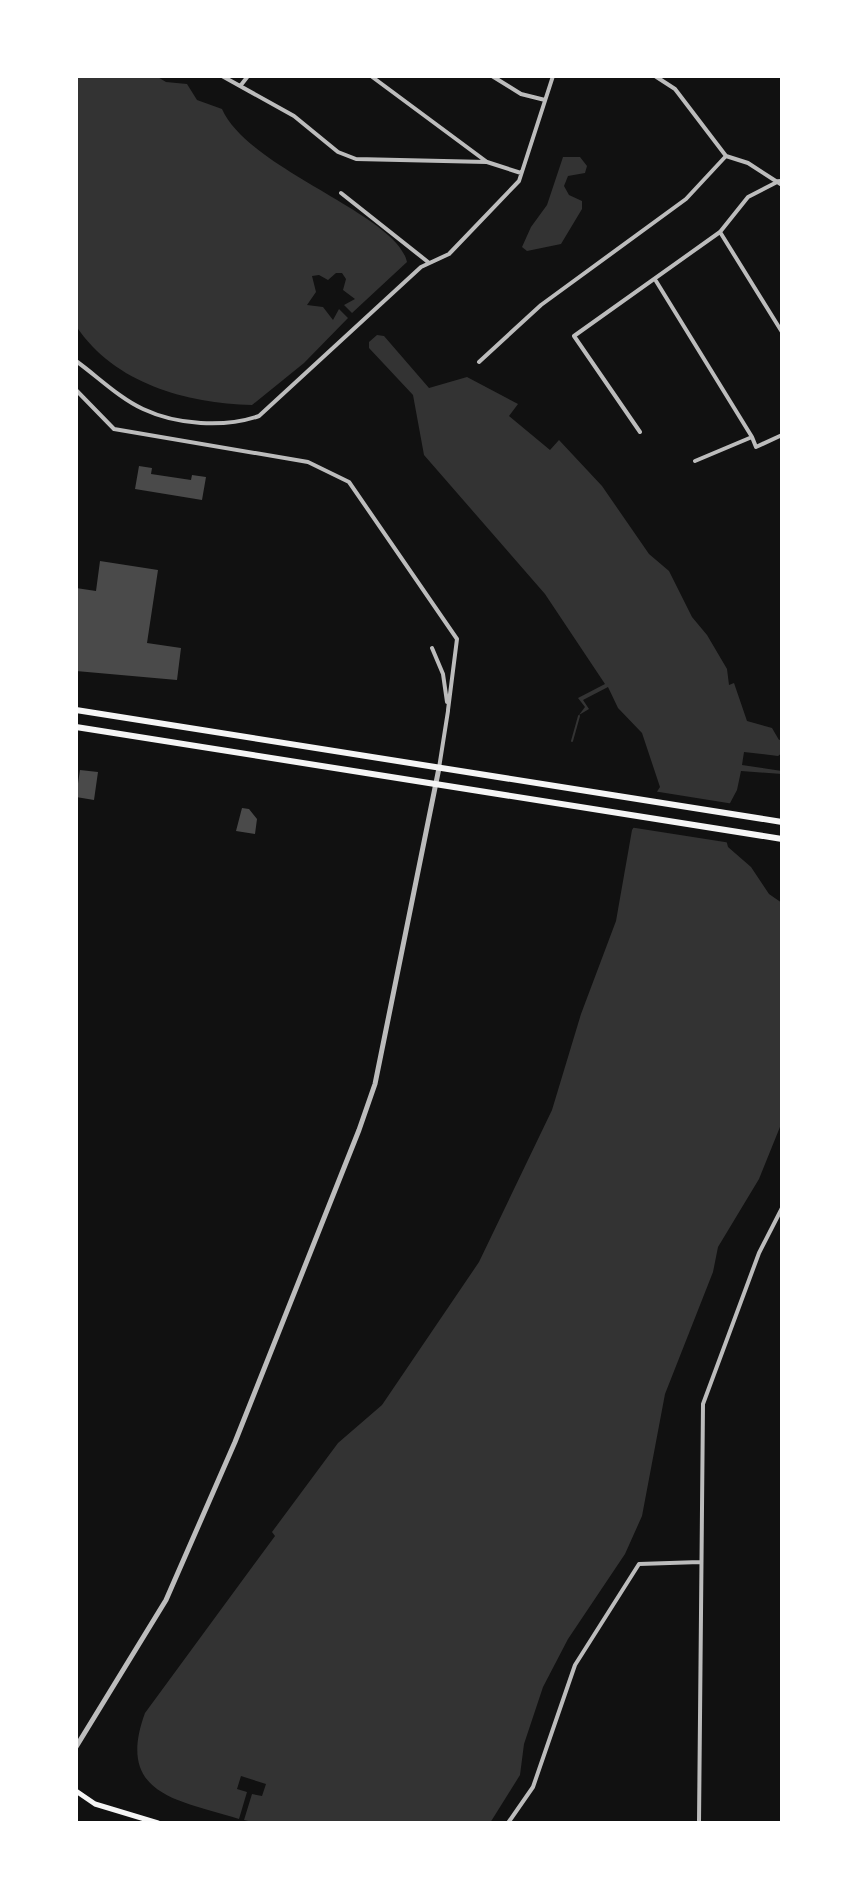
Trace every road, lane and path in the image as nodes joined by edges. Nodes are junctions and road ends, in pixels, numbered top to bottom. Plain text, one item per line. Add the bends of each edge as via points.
1 (222, 76) edge
2 (248, 76) edge
3 (371, 76) edge
4 (492, 76) edge
5 (553, 76) edge
6 (655, 76) edge
7 (241, 85) junction
8 (545, 100) junction
9 (726, 156) junction
10 (487, 162) junction
11 (521, 173) junction
12 (780, 183) edge
13 (341, 193) dead end
14 (720, 232) junction
15 (428, 262) junction
16 (656, 281) junction
17 (782, 332) edge
18 (76, 361) edge
19 (479, 362) dead end
20 (76, 390) edge
21 (640, 432) dead end
22 (782, 435) edge
23 (752, 437) junction
24 (695, 461) dead end
25 (432, 648) dead end
26 (76, 710) edge
27 (448, 710) junction
28 (76, 727) edge
29 (439, 768) junction
30 (436, 784) junction
31 (782, 822) edge
32 (782, 839) edge
33 (782, 1208) edge
34 (700, 1562) junction
35 (76, 1747) edge
36 (76, 1791) edge
37 (158, 1823) edge
38 (508, 1823) edge
39 (699, 1823) edge

1 - 7 street
2 - 7 street
3 - 10 street
4 - 8 street via 521,94
5 - 8 street
6 - 9 street via 675,89
7 - 10 street via 356,159
8 - 11 street
9 - 12 street
9 - 19 street via 686,199 541,305
10 - 11 street
11 - 15 street via 449,254
12 - 14 street via 748,197
13 - 15 street
14 - 16 street
14 - 17 street
15 - 18 street via 259,416 242,422 185,420 143,409
16 - 21 street via 574,336
16 - 23 street
20 - 27 street via 114,429 308,462 349,482 457,639
22 - 23 street via 756,447
23 - 24 street
25 - 27 street via 443,674
26 - 29 main road
27 - 29 street
28 - 30 main road
29 - 30 street
29 - 31 main road
30 - 32 main road
30 - 35 street via 375,1084 359,1130 166,1600
33 - 34 street via 759,1253 703,1404
34 - 38 street via 639,1564 575,1665 533,1787
34 - 39 street
36 - 37 main road via 105,1807

